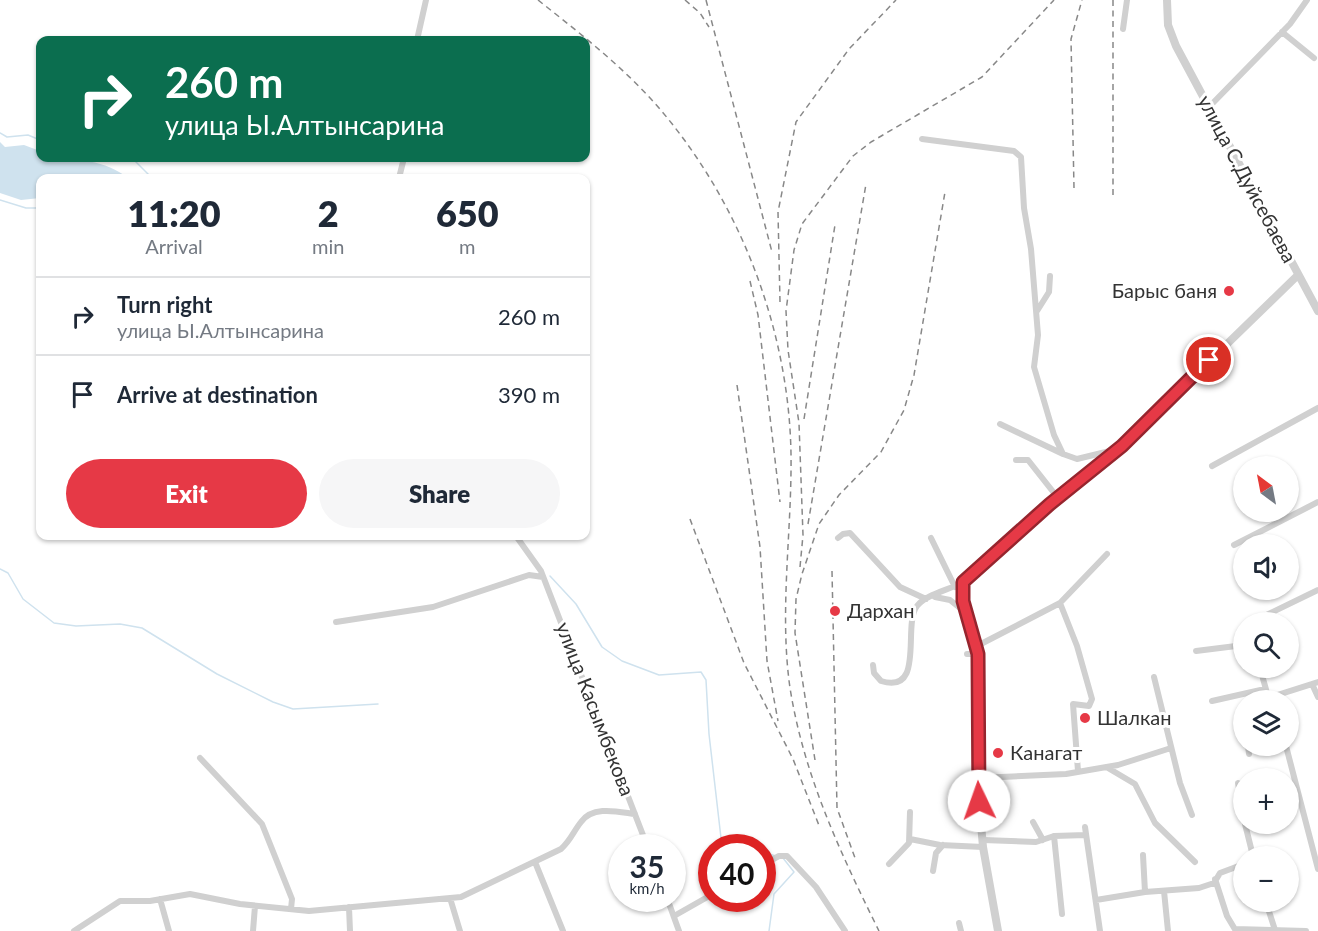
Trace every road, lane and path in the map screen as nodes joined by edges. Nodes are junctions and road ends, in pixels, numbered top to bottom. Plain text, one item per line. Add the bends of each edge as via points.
1 (426, 0) edge
2 (1126, 0) edge
3 (1167, 0) edge
4 (1306, 0) edge
5 (1124, 29) dead end
6 (1282, 32) junction
7 (418, 36) edge
8 (1314, 58) dead end
9 (1231, 74) dead end
10 (1230, 84) junction
11 (1208, 108) junction
12 (922, 139) dead end
13 (1298, 275) junction
14 (1050, 276) dead end
15 (1318, 311) edge
16 (1036, 312) junction
17 (1318, 408) edge
18 (1000, 424) dead end
19 (1122, 446) junction
20 (1063, 454) junction
21 (1016, 460) dead end
22 (1212, 466) dead end
23 (1058, 498) junction
24 (1318, 502) edge
25 (1255, 534) edge
26 (838, 538) dead end
27 (931, 538) dead end
28 (519, 540) edge
29 (1107, 554) dead end
30 (542, 574) junction
31 (959, 584) junction
32 (1318, 590) edge
33 (930, 598) junction
34 (1060, 603) junction
35 (966, 612) junction
36 (1273, 612) edge
37 (336, 622) dead end
38 (1233, 646) edge
39 (977, 650) junction
40 (1196, 651) dead end
41 (967, 654) dead end
42 (873, 665) dead end
43 (1154, 677) dead end
44 (1262, 678) edge
45 (1315, 683) edge
46 (1265, 689) edge
47 (1294, 690) edge
48 (1318, 697) edge
49 (1233, 700) edge
50 (1212, 701) dead end
51 (1172, 748) junction
52 (1289, 756) edge
53 (200, 758) dead end
54 (1107, 767) junction
55 (1078, 771) junction
56 (978, 778) junction
57 (910, 812) dead end
58 (635, 814) junction
59 (1192, 814) dead end
60 (1033, 822) dead end
61 (1085, 827) dead end
62 (643, 834) edge
63 (1086, 835) junction
64 (1054, 836) junction
65 (910, 839) junction
66 (1042, 840) junction
67 (983, 843) junction
68 (943, 845) junction
69 (1143, 855) dead end
70 (776, 858) edge
71 (535, 862) junction
72 (1195, 862) dead end
73 (889, 864) dead end
74 (1233, 868) edge
75 (1318, 869) edge
76 (933, 871) dead end
77 (1215, 879) junction
78 (1164, 891) junction
79 (1144, 892) junction
80 (160, 898) junction
81 (450, 898) junction
82 (1096, 900) junction
83 (698, 902) edge
84 (255, 906) junction
85 (349, 907) junction
86 (291, 909) junction
87 (673, 912) edge
88 (1269, 912) edge
89 (1062, 914) dead end
90 (674, 916) junction
91 (959, 923) dead end
92 (1235, 930) edge
93 (1275, 930) edge
94 (74, 931) edge
95 (169, 931) edge
96 (253, 931) edge
97 (350, 931) edge
98 (460, 931) edge
99 (563, 931) edge
100 (679, 931) edge
101 (845, 931) edge
102 (961, 931) edge
103 (998, 931) edge
104 (1100, 931) edge
105 (1168, 931) edge
106 (1306, 931) edge

1 - 7 street
2 - 5 street
3 - 11 street, улица С.Дуйсебаева via 1168,25
4 - 6 street
6 - 8 street
6 - 10 street
9 - 10 street
10 - 11 street
11 - 13 street, улица С.Дуйсебаева via 1251,178
12 - 16 street via 1014,151 1021,157
13 - 15 street, улица С.Дуйсебаева
13 - 19 street
14 - 16 street via 1048,292
16 - 20 street via 1034,367
17 - 22 street
18 - 20 street
19 - 20 street via 1084,458
19 - 23 street
21 - 23 street via 1028,460
23 - 31 street
24 - 25 street
26 - 33 street via 850,533 900,587
27 - 31 street
28 - 30 street, улица Касымбекова
29 - 34 street
30 - 37 street via 433,607
30 - 58 street, улица Касымбекова
31 - 33 street
31 - 35 street
32 - 36 street
33 - 35 street via 945,598
33 - 42 street via 918,604 913,613 910,657 904,678 881,681
34 - 39 street
34 - 55 street via 1092,699 1089,706 1073,704
35 - 39 street
38 - 40 street
39 - 41 street
39 - 56 street
43 - 51 street
44 - 46 street
45 - 47 street
45 - 48 street
49 - 50 street
51 - 54 street
51 - 59 street
52 - 75 street
53 - 86 street via 262,824 292,899
54 - 55 street
54 - 72 street via 1135,784 1155,823
55 - 56 street
56 - 67 street
57 - 65 street
58 - 62 street, улица Касымбекова
58 - 71 street via 606,810 591,814 561,849
60 - 66 street
61 - 63 street
63 - 64 street
63 - 82 street
64 - 66 street
64 - 89 street
65 - 68 street
65 - 73 street
66 - 67 street
67 - 68 street
67 - 103 street
68 - 76 street via 936,853
69 - 79 street
70 - 101 street via 787,856 816,888
71 - 81 street via 474,893
71 - 99 street
74 - 77 street
77 - 78 street via 1199,888
77 - 92 street
78 - 79 street
78 - 105 street
79 - 82 street
80 - 84 street via 190,894
80 - 94 street via 120,901
80 - 95 street
81 - 85 street
81 - 98 street
82 - 104 street
83 - 90 street
84 - 86 street
84 - 96 street
85 - 86 street
85 - 97 street
87 - 90 street
88 - 93 street
90 - 100 street
91 - 102 street
92 - 93 street
93 - 106 street

